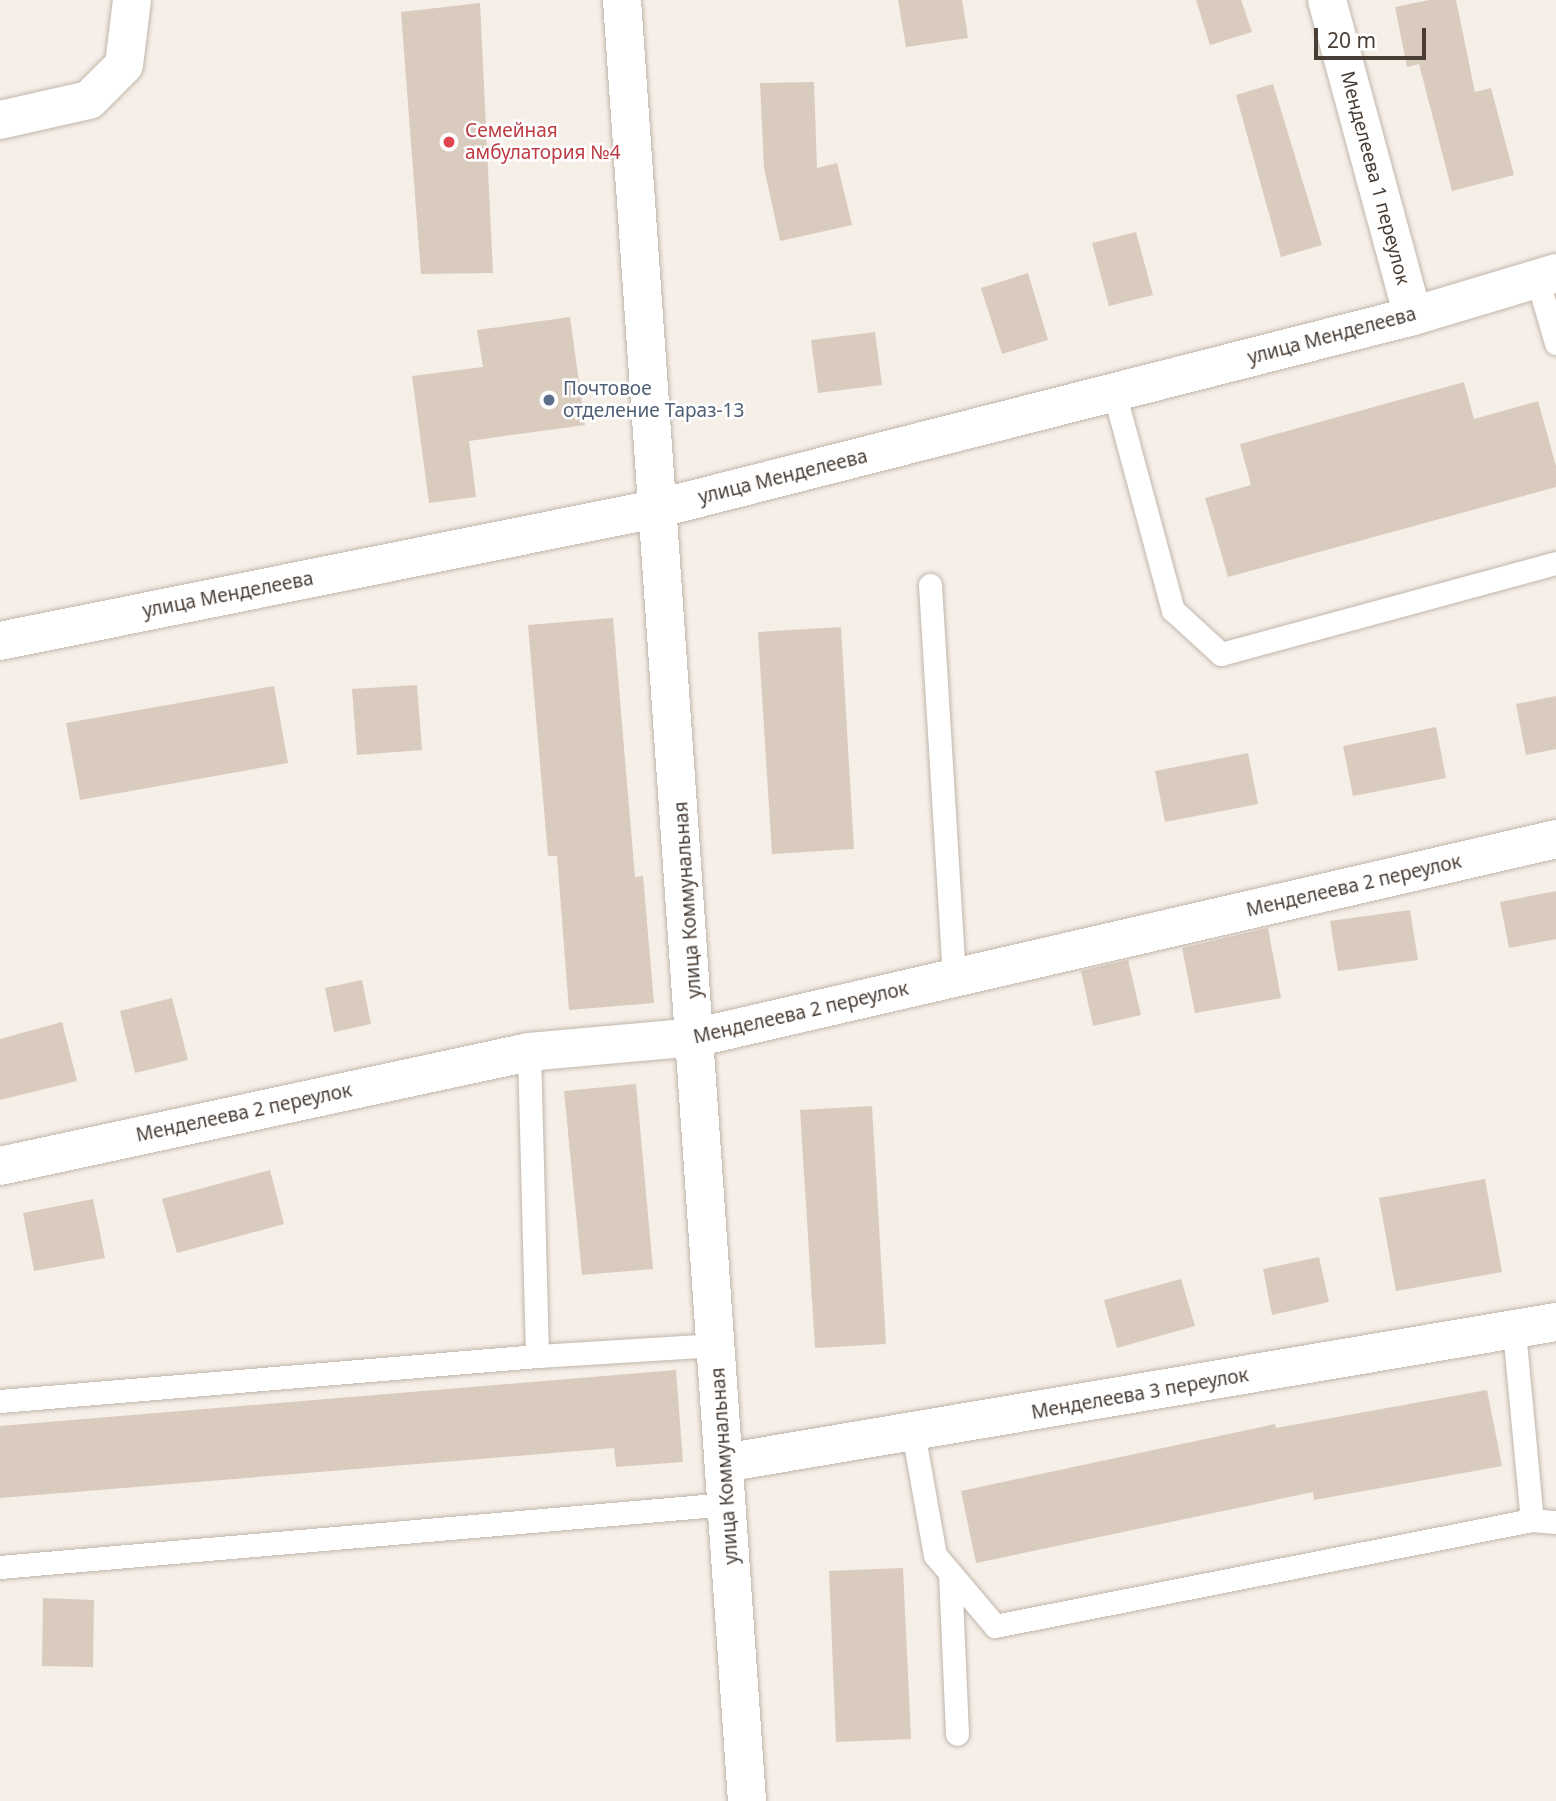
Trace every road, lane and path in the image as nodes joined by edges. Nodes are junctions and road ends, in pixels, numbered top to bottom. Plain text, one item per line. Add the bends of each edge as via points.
1 (132, 0) edge
2 (622, 0) edge
3 (1327, 0) edge
4 (0, 120) edge
5 (1546, 275) edge
6 (1413, 316) junction
7 (1556, 343) edge
8 (1114, 392) junction
9 (660, 508) junction
10 (1556, 564) edge
11 (930, 585) dead end
12 (0, 641) edge
13 (1556, 839) edge
14 (954, 978) junction
15 (698, 1037) junction
16 (529, 1052) junction
17 (0, 1166) edge
18 (1556, 1322) edge
19 (1514, 1331) junction
20 (717, 1346) junction
21 (537, 1356) junction
22 (0, 1401) edge
23 (913, 1432) junction
24 (724, 1463) junction
25 (727, 1504) junction
26 (1532, 1520) junction
27 (1556, 1522) edge
28 (0, 1567) edge
29 (950, 1573) junction
30 (957, 1734) dead end
31 (747, 1801) edge

1 - 4 street via 124,65 89,100
2 - 9 street, улица Коммунальная
3 - 6 street, Менделеева 1 переулок
5 - 6 street, улица Менделеева
5 - 7 lane
6 - 8 street, улица Менделеева
8 - 9 street, улица Менделеева
8 - 10 lane via 1173,610 1221,654
9 - 12 street, улица Менделеева
9 - 15 street, улица Коммунальная
11 - 14 lane
13 - 14 street, Менделеева 2 переулок
14 - 15 street, Менделеева 2 переулок
15 - 16 street, Менделеева 2 переулок
15 - 20 street, улица Коммунальная
16 - 17 street, Менделеева 2 переулок
16 - 21 lane
18 - 19 street, Менделеева 3 переулок
19 - 23 street, Менделеева 3 переулок
19 - 26 lane
20 - 21 lane
20 - 24 street, улица Коммунальная
21 - 22 lane
23 - 24 street, Менделеева 3 переулок
23 - 29 lane via 935,1555
24 - 25 street, улица Коммунальная
25 - 28 lane
25 - 31 street, улица Коммунальная
26 - 27 lane
26 - 29 lane via 995,1626
29 - 30 lane

